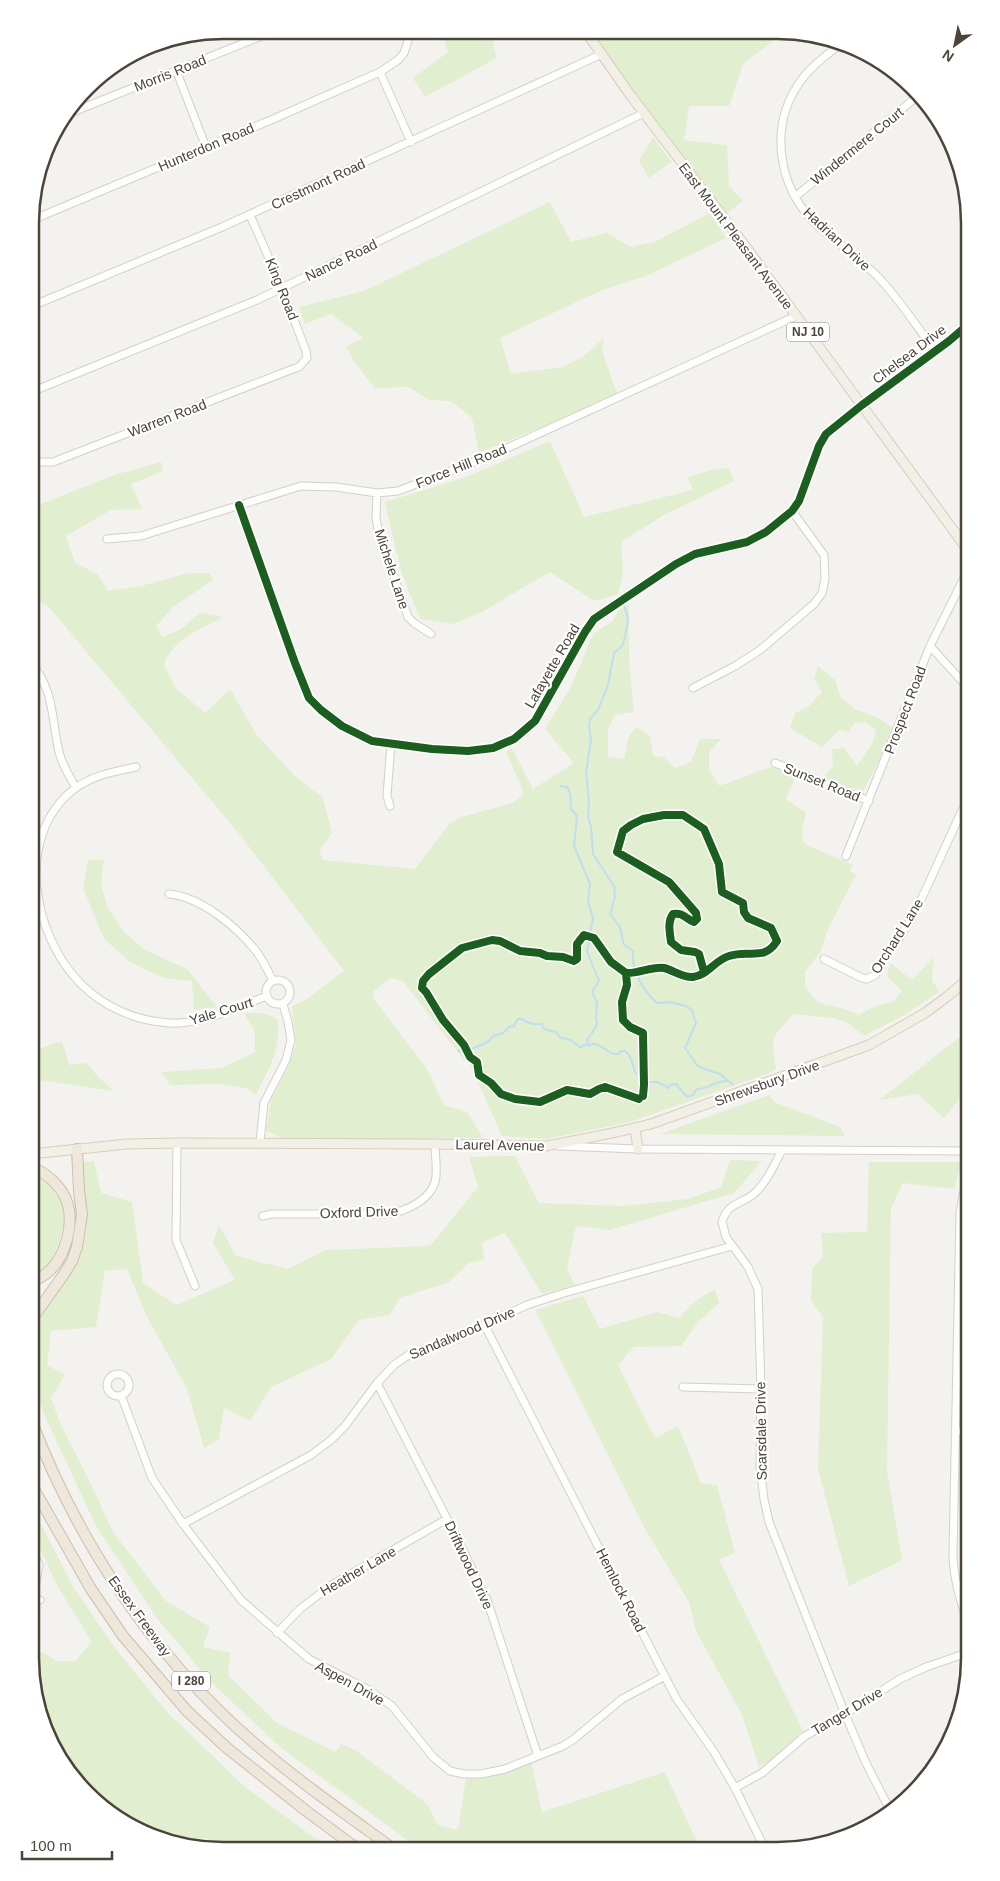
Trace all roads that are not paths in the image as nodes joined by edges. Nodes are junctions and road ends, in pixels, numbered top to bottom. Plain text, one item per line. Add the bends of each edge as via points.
1 (254, 39) edge
2 (408, 39) edge
3 (591, 39) edge
4 (835, 49) edge
5 (602, 54) junction
6 (176, 70) junction
7 (380, 72) junction
8 (913, 100) edge
9 (78, 110) edge
10 (644, 113) junction
11 (411, 142) junction
12 (206, 147) junction
13 (795, 197) junction
14 (250, 215) junction
15 (39, 217) edge
16 (282, 288) junction
17 (39, 303) edge
18 (796, 316) junction
19 (961, 329) edge
20 (935, 351) junction
21 (303, 364) joint
22 (39, 389) edge
23 (862, 405) junction
24 (39, 462) edge
25 (377, 493) junction
26 (240, 505) junction
27 (792, 512) junction
28 (107, 539) dead end
29 (961, 541) edge
30 (961, 584) edge
31 (431, 634) dead end
32 (930, 646) junction
33 (39, 675) edge
34 (961, 680) edge
35 (693, 688) dead end
36 (391, 743) junction
37 (775, 763) dead end
38 (136, 767) dead end
39 (76, 788) junction
40 (869, 801) junction
41 (390, 806) dead end
42 (961, 812) edge
43 (39, 841) edge
44 (846, 856) dead end
45 (169, 894) dead end
46 (39, 895) edge
47 (824, 959) dead end
48 (273, 981) junction
49 (961, 985) edge
50 (267, 996) junction
51 (282, 1004) junction
52 (635, 1128) junction
53 (260, 1142) junction
54 (177, 1143) junction
55 (435, 1144) junction
56 (546, 1146) junction
57 (77, 1149) junction
58 (638, 1149) junction
59 (782, 1150) junction
60 (961, 1150) edge
61 (39, 1152) edge
62 (39, 1171) edge
63 (961, 1207) edge
64 (263, 1216) dead end
65 (732, 1246) junction
66 (39, 1279) edge
67 (194, 1286) dead end
68 (39, 1309) edge
69 (484, 1324) junction
70 (377, 1383) junction
71 (683, 1386) dead end
72 (761, 1389) junction
73 (121, 1395) dead end
74 (961, 1431) edge
75 (955, 1432) junction
76 (39, 1438) edge
77 (39, 1498) edge
78 (447, 1519) junction
79 (183, 1524) junction
80 (961, 1596) edge
81 (277, 1633) junction
82 (961, 1655) edge
83 (665, 1676) junction
84 (845, 1714) junction
85 (538, 1756) junction
86 (735, 1788) junction
87 (887, 1805) edge
88 (348, 1842) edge
89 (384, 1842) edge
90 (762, 1842) edge

1 - 6 street, Morris Road
2 - 7 street, Hunterdon Road via 404,53
3 - 5 main road, NJ 10
4 - 13 street, Hadrian Drive via 796,87 782,122 783,163
5 - 10 main road, NJ 10
5 - 11 street, Crestmont Road
6 - 9 street, Morris Road
6 - 12 street
7 - 11 street
7 - 12 street, Hunterdon Road
8 - 13 street, Windermere Court
10 - 16 street, Nance Road
10 - 18 main road, East Mount Pleasant Avenue / NJ 10
11 - 14 street, Crestmont Road
12 - 15 street, Hunterdon Road
13 - 20 street, Hadrian Drive via 813,220 880,278
14 - 16 street, King Road
14 - 17 street, Crestmont Road
16 - 21 street, King Road via 306,351 307,358
16 - 22 street, Nance Road
18 - 23 main road, East Mount Pleasant Avenue / NJ 10
18 - 25 street, Force Hill Road via 492,455 398,491
19 - 20 street, Chelsea Drive
20 - 23 street, Chelsea Drive
21 - 24 street, Warren Road via 53,462
23 - 27 street, Lafayette Road via 826,434 818,446
23 - 29 main road, East Mount Pleasant Avenue / NJ 10
25 - 26 street, Force Hill Road via 301,486
25 - 31 street, Michele Lane via 378,530 408,617
26 - 28 street, Force Hill Road via 141,536
26 - 36 street, Lafayette Road via 309,698 342,726 372,741
27 - 35 street via 824,555 822,593 814,604 760,650
27 - 36 street, Lafayette Road via 747,542 696,554 676,564 594,619 535,721 514,739 493,748 468,751
30 - 32 street, Prospect Road
32 - 34 street
32 - 40 street, Prospect Road
33 - 39 street via 51,702 63,764
36 - 41 street via 387,796
37 - 40 street, Sunset Road
38 - 39 street, Yale Court via 101,775
39 - 43 street, Yale Court via 58,805
40 - 44 street, Prospect Road
42 - 47 street, Orchard Lane via 914,913 875,975 862,978
45 - 48 street via 195,900 224,920 257,953
46 - 50 street, Yale Court via 46,926 72,975 92,994 116,1009 156,1022 184,1023
48 - 50 street via 267,989
48 - 51 street via 283,981 290,988 290,995
49 - 52 main road, Shrewsbury Drive via 925,1013 869,1045
50 - 51 street via 274,1004
51 - 53 street via 291,1040 286,1060 264,1103
52 - 56 main road, Shrewsbury Drive
52 - 58 main road
53 - 54 main road, Laurel Avenue
53 - 55 main road, Laurel Avenue
54 - 57 main road, Laurel Avenue
54 - 67 street via 176,1240
55 - 56 main road, Laurel Avenue
55 - 64 street, Oxford Drive via 435,1182 426,1195 404,1211
56 - 58 street, Laurel Avenue
57 - 61 main road, Laurel Avenue
57 - 68 highway via 82,1215 77,1247 72,1261
58 - 59 street, Laurel Avenue
59 - 60 street, Laurel Avenue
59 - 65 street, Scarsdale Drive via 758,1191 725,1213 722,1228
62 - 66 highway via 53,1181 68,1203 70,1215 67,1240 54,1267
63 - 75 street
65 - 69 street, Sandalwood Drive via 564,1293
65 - 72 street, Scarsdale Drive via 748,1267 758,1289
69 - 70 street, Sandalwood Drive via 410,1354
69 - 83 street, Hemlock Road
70 - 78 street, Driftwood Drive
70 - 79 street, Sandalwood Drive via 345,1426 311,1455
71 - 72 street
72 - 84 street, Scarsdale Drive via 760,1468 769,1522
73 - 79 street, Aspen Drive via 152,1478
74 - 75 street
75 - 80 street via 953,1569
76 - 89 highway, Essex Freeway / I 280 via 62,1492 103,1565 178,1668 253,1742 307,1787
77 - 88 highway, Essex Freeway / I 280 via 96,1597 123,1636 187,1711 227,1748
78 - 81 street, Heather Lane via 330,1586 300,1609
78 - 85 street, Driftwood Drive via 486,1600
79 - 81 street, Aspen Drive via 240,1600
81 - 85 street, Aspen Drive via 309,1660 388,1703 450,1771 481,1774
82 - 84 street, Tanger Drive via 900,1679
83 - 85 street, Aspen Drive via 622,1699 574,1739
83 - 86 street, Hemlock Road
84 - 86 street, Tanger Drive via 805,1736 762,1773
84 - 87 street, Scarsdale Drive
86 - 90 street, Hemlock Road

